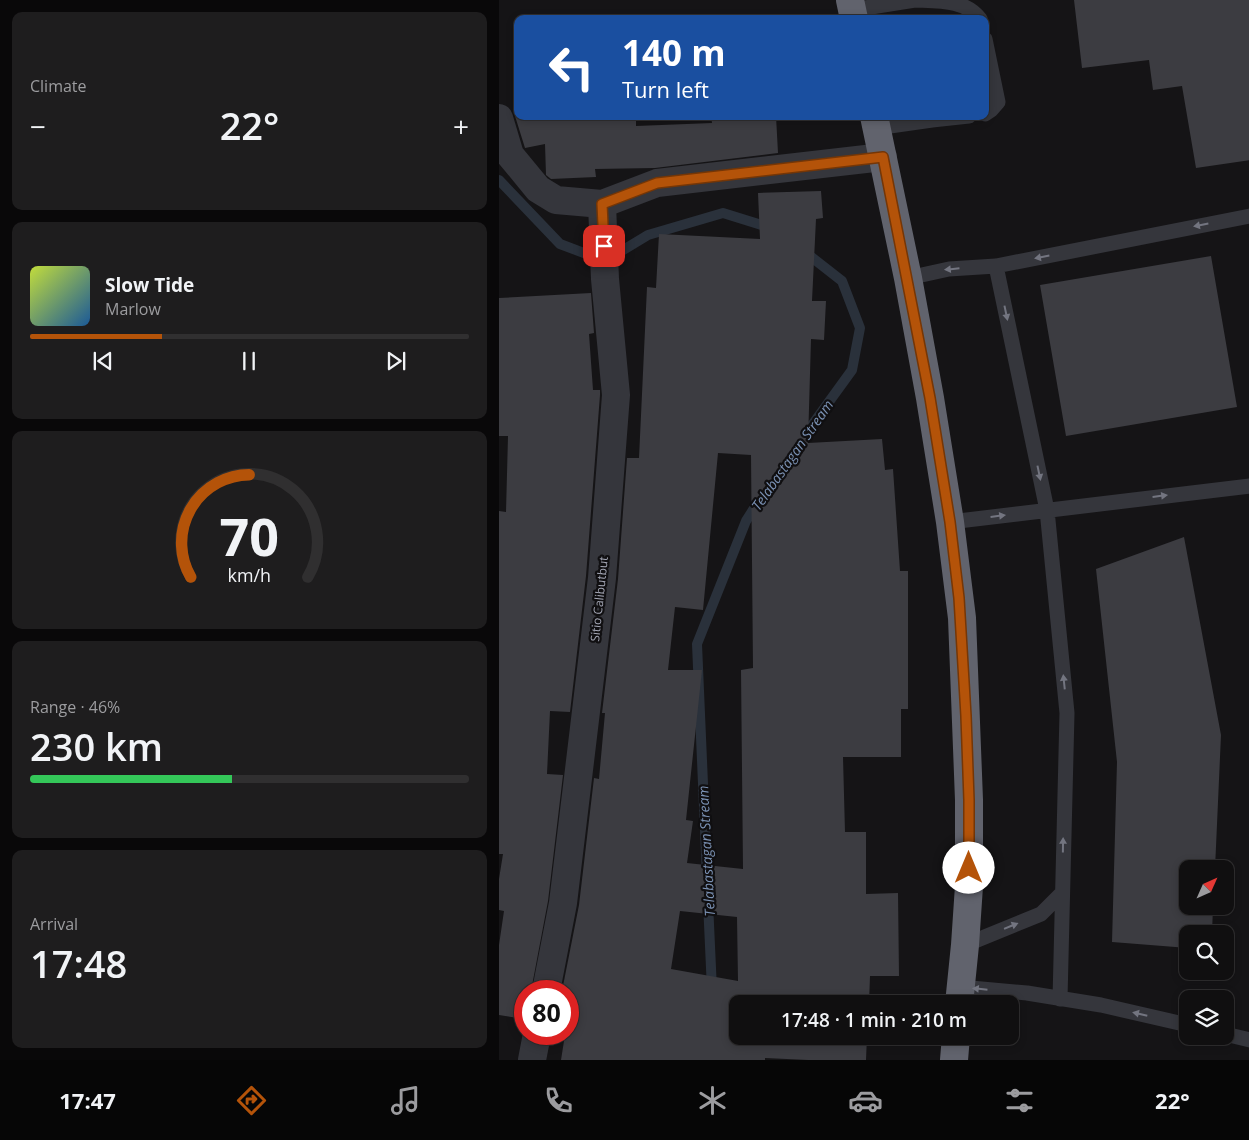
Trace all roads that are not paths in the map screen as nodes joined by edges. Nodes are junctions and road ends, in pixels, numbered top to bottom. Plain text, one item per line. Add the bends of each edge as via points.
1 (915, 0) edge
2 (852, 9) edge
3 (978, 15) edge
4 (989, 59) edge
5 (989, 111) edge
6 (499, 118) edge
7 (932, 120) edge
8 (875, 122) edge
9 (883, 157) junction
10 (1249, 216) edge
11 (602, 217) junction
12 (996, 266) junction
13 (908, 278) junction
14 (1249, 486) edge
15 (1047, 510) junction
16 (950, 522) junction
17 (1062, 893) junction
18 (965, 945) junction
19 (548, 980) edge
20 (959, 995) edge
21 (1060, 999) junction
22 (1179, 1024) edge
23 (1234, 1036) edge
24 (1249, 1040) edge
25 (535, 1045) edge
26 (955, 1045) edge
27 (532, 1060) edge
28 (954, 1060) edge

1 - 2 lane
1 - 3 lane via 962,2
4 - 5 lane via 997,102
6 - 11 street via 510,155 538,190 555,200
7 - 8 lane
8 - 9 highway
9 - 11 street via 657,183
9 - 13 highway
10 -> 12 lane
11 - 19 street, Sitio Calibutbut via 616,395 602,578 563,903
12 -> 13 lane via 949,269
12 -> 15 lane
13 - 16 highway
15 -> 14 lane
16 -> 15 lane
17 -> 15 lane via 1067,713
16 - 18 highway via 962,618 966,716 969,886
18 -> 17 lane via 1041,914
17 - 21 lane
18 - 20 highway
21 -> 20 lane via 1027,994
22 -> 21 lane via 1101,1005
23 - 24 lane
25 - 27 street
26 - 28 highway

